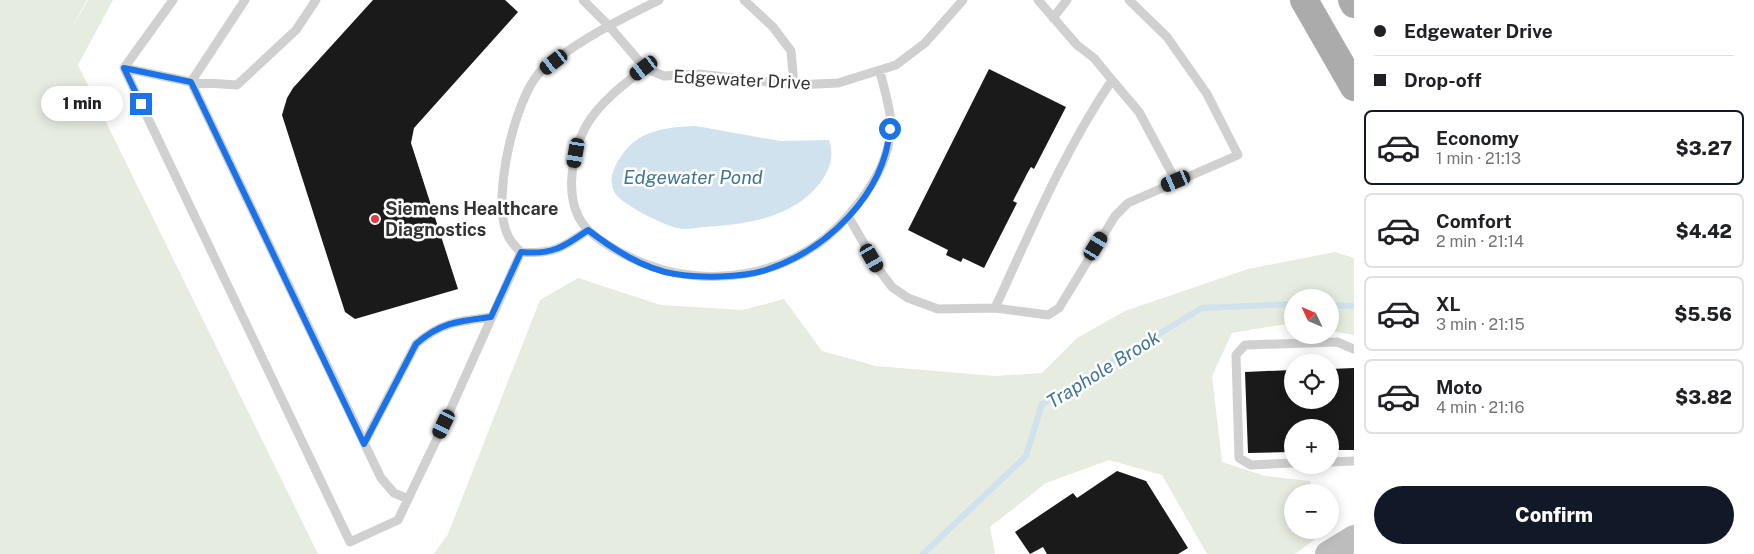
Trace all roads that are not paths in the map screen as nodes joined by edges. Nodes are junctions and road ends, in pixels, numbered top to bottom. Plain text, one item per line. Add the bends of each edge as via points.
1 (173, 0) edge
2 (245, 0) edge
3 (316, 0) edge
4 (583, 0) edge
5 (660, 0) edge
6 (744, 0) edge
7 (963, 0) edge
8 (1038, 0) edge
9 (1068, 0) edge
10 (1129, 0) edge
11 (1304, 0) edge
12 (1352, 0) edge
13 (1354, 4) edge
14 (1053, 18) junction
15 (609, 26) junction
16 (124, 68) junction
17 (644, 68) junction
18 (880, 71) junction
19 (1112, 80) junction
20 (191, 82) junction
21 (794, 85) junction
22 (1354, 87) edge
23 (1176, 181) junction
24 (848, 216) junction
25 (588, 230) junction
26 (521, 252) junction
27 (995, 308) junction
28 (491, 317) junction
29 (1354, 349) edge
30 (364, 444) junction
31 (1354, 461) edge
32 (1339, 462) edge
33 (1284, 464) edge
34 (408, 499) junction
35 (1354, 538) edge
36 (1328, 554) edge

1 - 16 lane
2 - 20 lane
3 - 20 lane via 296,30 237,85
4 - 15 lane
5 - 15 lane
6 - 21 lane via 773,27 791,50
7 - 18 lane, Edgewater Drive via 925,43 896,65
8 - 14 lane
9 - 14 lane
10 - 23 lane via 1167,37 1208,94 1238,155
11 - 22 main road
12 - 13 main road
14 - 19 lane
15 - 17 lane
15 - 26 lane via 569,50 539,74 523,100 508,147 502,194 505,229 512,244
16 - 20 lane
16 - 34 lane via 350,542 398,520
17 - 21 lane, Edgewater Drive via 664,76 699,74
17 - 25 lane via 601,107 586,126 576,153 572,176 574,206
18 - 21 lane, Edgewater Drive via 838,83
18 - 24 lane via 890,116 888,142 871,187
19 - 23 lane via 1139,112
19 - 27 lane via 1085,120
20 - 30 lane
23 - 27 lane via 1128,203 1115,216 1059,308 1048,315
24 - 25 lane via 819,245 793,259 765,270 729,276 675,274 655,268 617,252
24 - 27 lane via 880,272 892,287 908,298 938,309
25 - 26 lane via 551,251
26 - 28 lane
28 - 30 lane via 453,321 430,332 416,344
28 - 34 lane
29 - 33 lane via 1337,342 1245,346 1236,355 1239,458 1251,465
30 - 34 lane via 381,478 394,493
31 - 32 lane
35 - 36 main road

